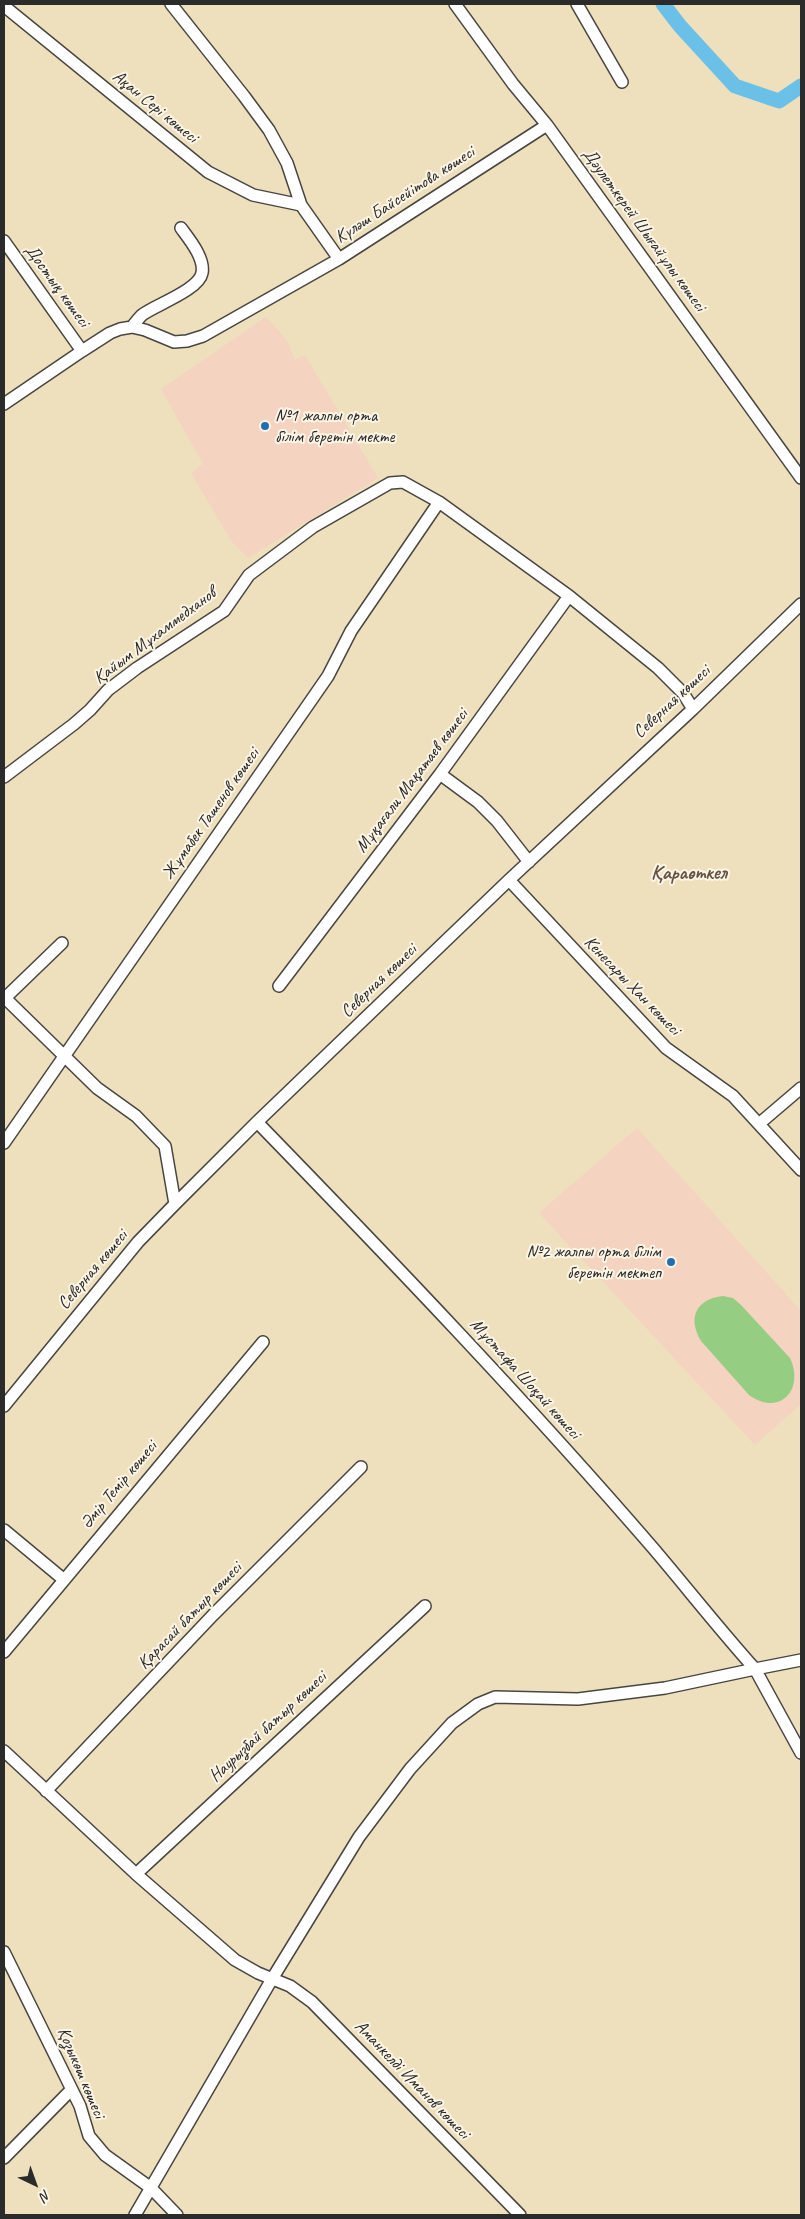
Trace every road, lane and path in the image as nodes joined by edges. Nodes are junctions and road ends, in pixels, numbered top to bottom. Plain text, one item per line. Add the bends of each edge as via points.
1 (170, 4) edge
2 (455, 4) edge
3 (577, 4) edge
4 (4, 6) edge
5 (622, 82) dead end
6 (546, 125) junction
7 (301, 205) junction
8 (182, 228) dead end
9 (4, 242) edge
10 (339, 259) junction
11 (132, 327) junction
12 (82, 351) junction
13 (4, 404) edge
14 (801, 478) edge
15 (439, 502) junction
16 (569, 596) junction
17 (801, 604) edge
18 (693, 709) junction
19 (440, 774) junction
20 (4, 777) edge
21 (529, 862) junction
22 (509, 880) junction
23 (62, 943) dead end
24 (279, 986) dead end
25 (4, 998) edge
26 (63, 1055) junction
27 (801, 1088) edge
28 (257, 1122) junction
29 (760, 1123) junction
30 (4, 1143) edge
31 (801, 1170) edge
32 (176, 1204) junction
33 (263, 1342) dead end
34 (4, 1406) edge
35 (361, 1467) dead end
36 (4, 1530) edge
37 (63, 1579) junction
38 (425, 1606) dead end
39 (4, 1652) edge
40 (801, 1660) edge
41 (755, 1669) junction
42 (4, 1751) edge
43 (801, 1753) edge
44 (46, 1791) junction
45 (136, 1874) junction
46 (4, 1952) edge
47 (272, 1979) junction
48 (71, 2090) junction
49 (4, 2158) edge
50 (151, 2188) junction
51 (135, 2215) edge
52 (177, 2215) edge
53 (520, 2215) edge

1 - 7 street, Күләш Байсейітова көшесі via 269,130 287,163
2 - 6 street, Дәулеткерей Шығайұлы көшесі
3 - 5 street
4 - 7 street, Ақан Сері көшесі via 208,172 253,195
6 - 10 street, Күләш Байсейітова көшесі
6 - 14 street, Дәулеткерей Шығайұлы көшесі
7 - 10 street, Күләш Байсейітова көшесі
8 - 11 street via 196,251 201,276 187,290 145,314
9 - 12 street, Достық көшесі
10 - 11 street via 203,336 174,342
11 - 12 street via 110,333
12 - 13 street
15 - 16 street
15 - 20 street, Қайым Мұхаммедханов via 403,482 390,483 313,527 249,575 224,611 115,684 74,724
15 - 26 street, Жұмабек Ташенов көшесі via 351,631 328,676
16 - 18 street via 658,668 683,693
16 - 19 street, Мұқағали Мақатаев көшесі
17 - 18 street, Северная көшесі
18 - 21 street, Северная көшесі
19 - 21 street via 478,802
19 - 24 street, Мұқағали Мақатаев көшесі
21 - 22 street, Северная көшесі
22 - 28 street, Северная көшесі
22 - 29 street, Кенесары Хан көшесі via 666,1048 733,1096
23 - 25 street
25 - 26 street
26 - 30 street, Жұмабек Ташенов көшесі
26 - 32 street via 97,1088 136,1116 165,1146
27 - 29 street
28 - 32 street, Северная көшесі
28 - 41 street, Мұстафа Шоқай көшесі via 430,1300 653,1549
29 - 31 street, Кенесары Хан көшесі
32 - 34 street, Северная көшесі via 138,1242
33 - 37 street, Әмір Темір көшесі
35 - 44 street, Қарасай батыр көшесі
36 - 37 street
37 - 39 street, Әмір Темір көшесі
38 - 45 street, Наурызбай батыр көшесі
40 - 41 street
41 - 43 street, Мұстафа Шоқай көшесі
41 - 47 street via 655,1689 578,1699 495,1697 478,1704 452,1724 410,1768 359,1837
42 - 44 street, Аманкелді Иманов көшесі
44 - 45 street, Аманкелді Иманов көшесі
45 - 47 street, Аманкелді Иманов көшесі via 235,1960
46 - 48 street, Қозыкөш көшесі
47 - 50 street
47 - 53 street, Аманкелді Иманов көшесі via 290,1986 312,2002
48 - 49 street
48 - 50 street, Қозыкөш көшесі via 80,2106 89,2136 105,2155
50 - 51 street
50 - 52 street, Қозыкөш көшесі

